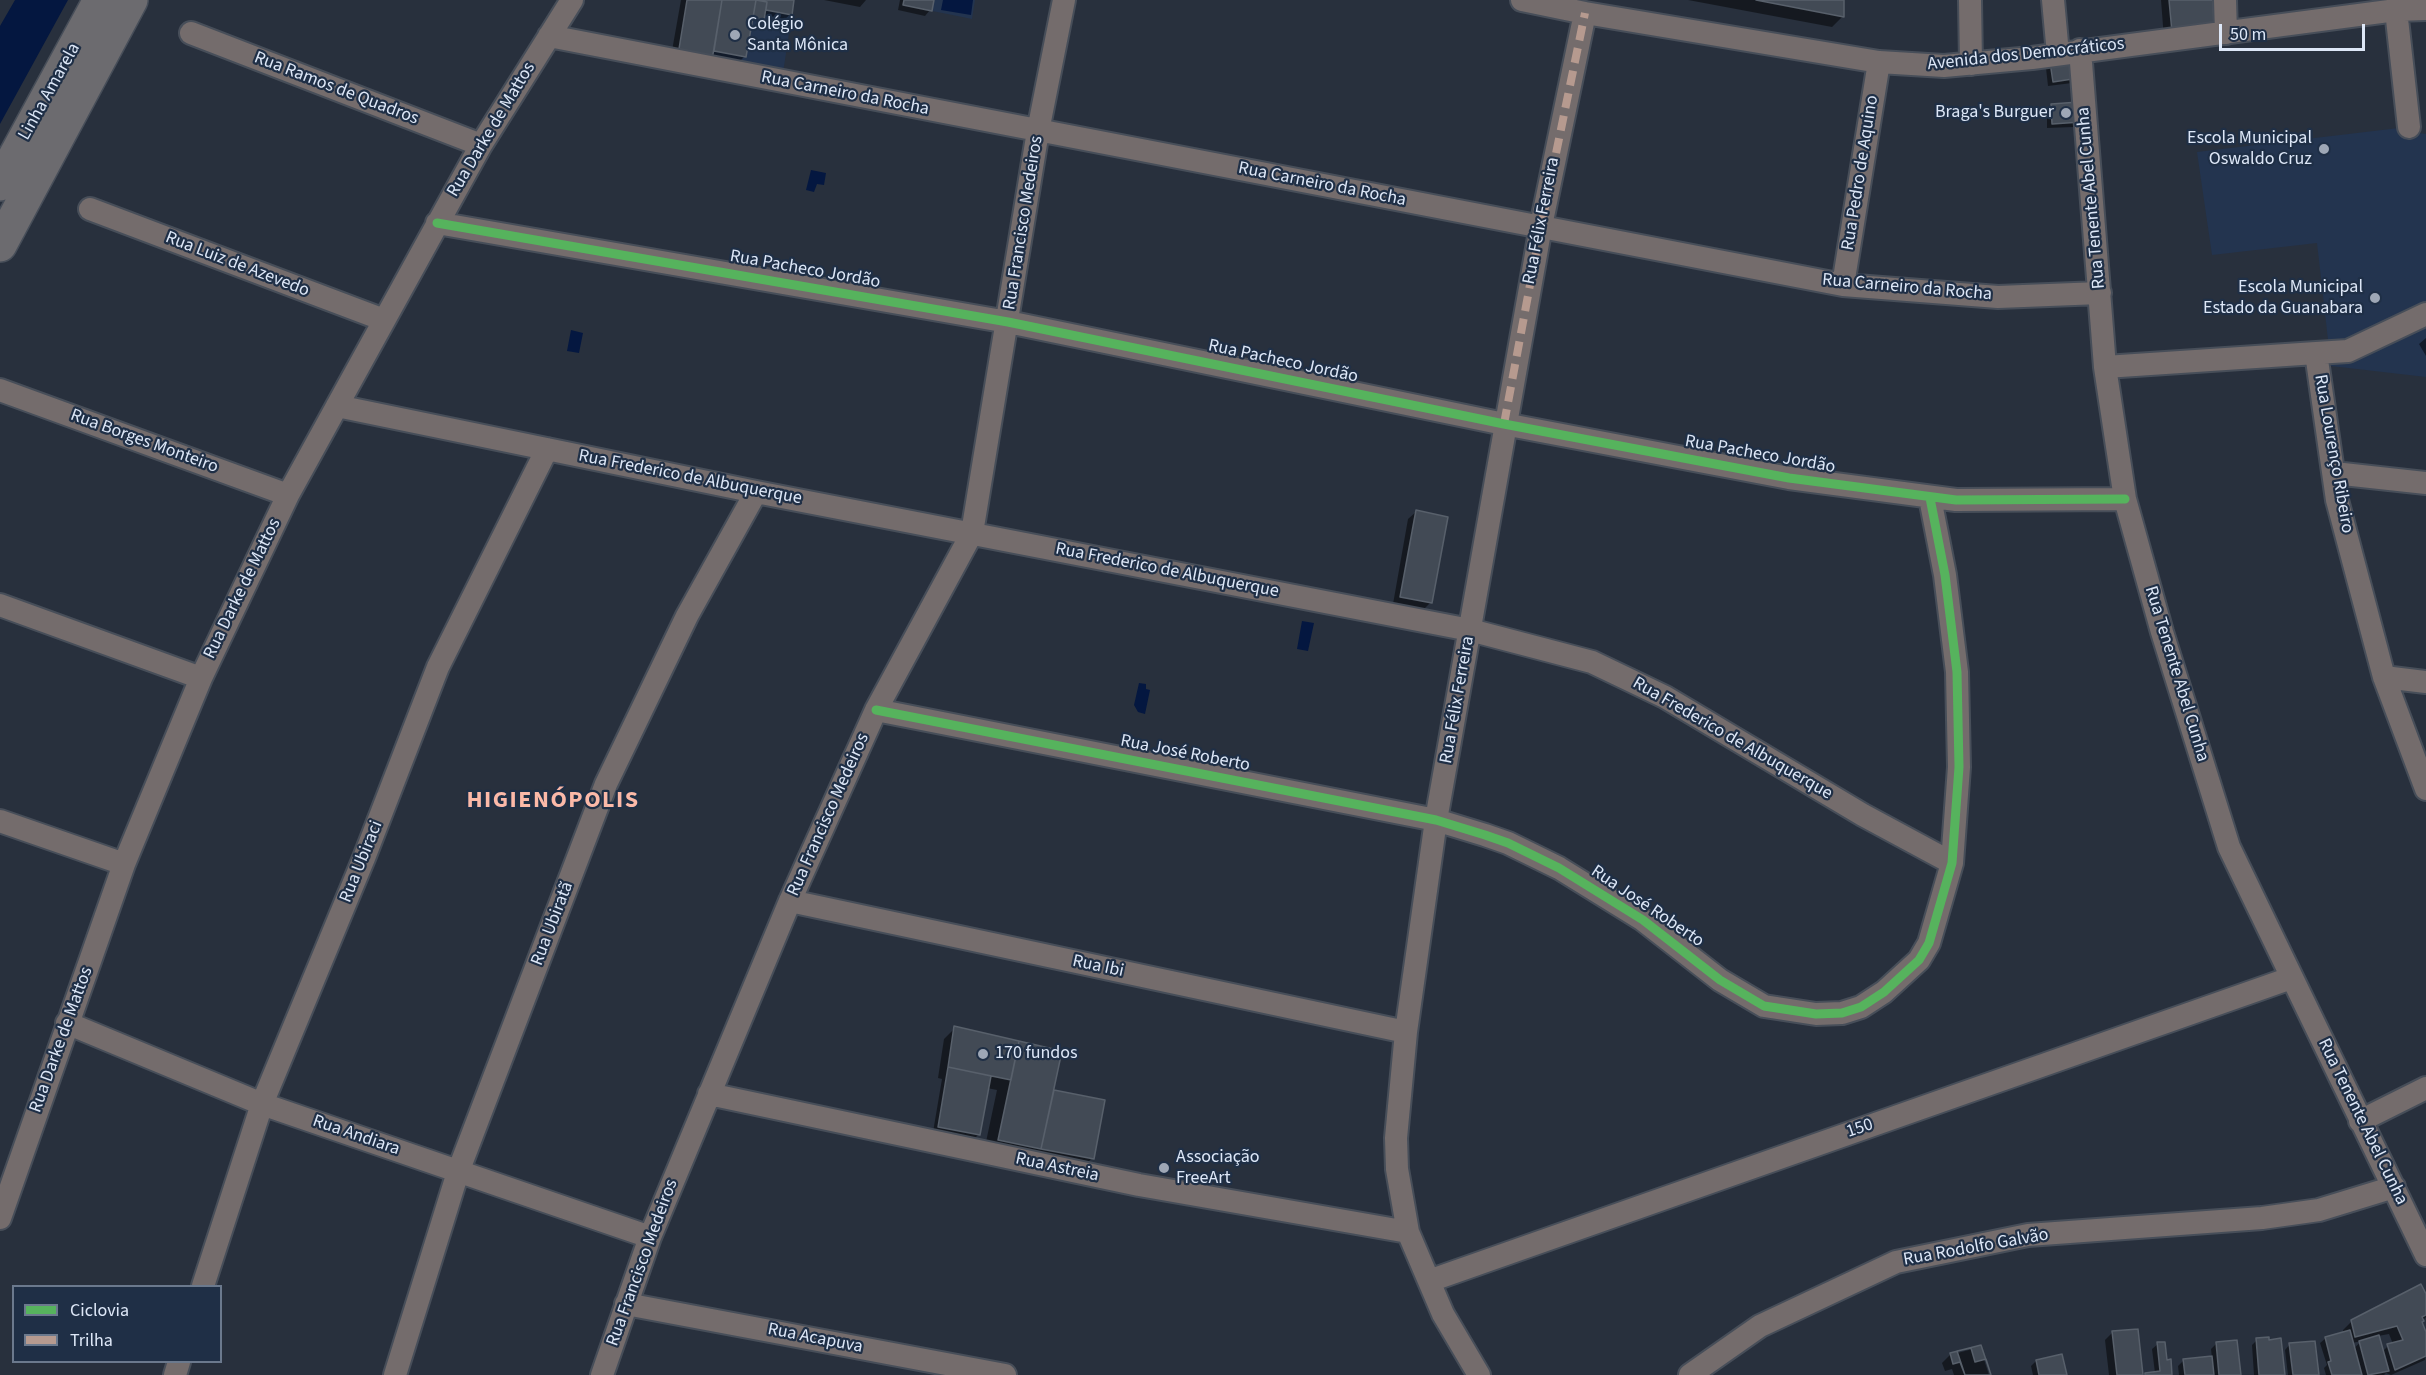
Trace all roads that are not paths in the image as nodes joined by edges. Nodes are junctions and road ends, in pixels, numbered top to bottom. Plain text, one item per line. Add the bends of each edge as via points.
1 (100, 0) edge
2 (131, 0) edge
3 (572, 0) edge
4 (1064, 0) edge
5 (1522, 0) edge
6 (1970, 0) edge
7 (2053, 0) edge
8 (2225, 0) edge
9 (2426, 9) edge
10 (2396, 10) junction
11 (1585, 13) junction
12 (191, 33) dead end
13 (2226, 33) junction
14 (549, 36) junction
15 (2069, 52) junction
16 (1879, 62) junction
17 (1971, 64) junction
18 (2409, 127) dead end
19 (1038, 131) junction
20 (481, 145) junction
21 (0, 184) edge
22 (90, 209) dead end
23 (437, 223) junction
24 (1540, 226) junction
25 (0, 244) edge
26 (1843, 285) junction
27 (2100, 293) junction
28 (2426, 314) edge
29 (384, 320) junction
30 (1008, 322) junction
31 (2316, 353) junction
32 (2105, 367) junction
33 (0, 390) edge
34 (337, 406) junction
35 (1504, 423) junction
36 (547, 449) junction
37 (2334, 473) junction
38 (2426, 483) edge
39 (756, 492) junction
40 (288, 495) junction
41 (1930, 498) junction
42 (2125, 499) junction
43 (972, 533) junction
44 (0, 605) edge
45 (1470, 630) junction
46 (2384, 677) junction
47 (201, 678) junction
48 (2426, 681) edge
49 (876, 710) junction
50 (2426, 789) edge
51 (1436, 820) junction
52 (0, 821) edge
53 (1952, 863) junction
54 (124, 864) junction
55 (790, 901) junction
56 (2290, 978) junction
57 (67, 1023) junction
58 (1406, 1032) junction
59 (2426, 1088) edge
60 (709, 1094) junction
61 (262, 1104) junction
62 (2360, 1121) junction
63 (458, 1172) junction
64 (2394, 1187) junction
65 (0, 1218) edge
66 (1408, 1232) junction
67 (650, 1237) junction
68 (2426, 1256) edge
69 (1429, 1281) junction
70 (204, 1285) edge
71 (626, 1304) junction
72 (395, 1375) edge
73 (602, 1375) edge
74 (1005, 1375) edge
75 (1479, 1375) edge
76 (1690, 1375) edge

1 - 21 highway, Linha Amarela
2 - 25 highway
3 - 14 street, Rua Darke de Mattos
4 - 19 street, Rua Francisco Medeiros
5 - 11 street, Avenida dos Democráticos
6 - 17 street
7 - 15 street, Rua Tenente Abel Cunha
8 - 13 street
9 - 10 street, Avenida dos Democráticos
10 - 13 street, Avenida dos Democráticos
10 - 18 street
11 - 16 street, Avenida dos Democráticos
11 - 24 street, Rua Félix Ferreira
12 - 20 street, Rua Ramos de Quadros
13 - 15 street, Avenida dos Democráticos
14 - 19 street, Rua Carneiro da Rocha
14 - 20 street, Rua Darke de Mattos
15 - 17 street, Avenida dos Democráticos
15 - 27 street, Rua Tenente Abel Cunha
16 - 17 street, Avenida dos Democráticos
16 - 26 street, Rua Pedro de Aquino
19 - 24 street, Rua Carneiro da Rocha
19 - 30 street, Rua Francisco Medeiros
20 - 23 street, Rua Darke de Mattos
22 - 29 street, Rua Luiz de Azevedo
23 - 29 street, Rua Darke de Mattos
23 - 30 street, Rua Pacheco Jordão
24 - 26 street, Rua Carneiro da Rocha
24 - 35 street, Rua Félix Ferreira
26 - 27 street, Rua Carneiro da Rocha via 1998,297
27 - 32 street, Rua Tenente Abel Cunha
28 - 31 street via 2348,351
29 - 34 street, Rua Darke de Mattos
30 - 35 street, Rua Pacheco Jordão
30 - 43 street, Rua Francisco Medeiros
31 - 32 street, Rua Lourenço Ribeiro
31 - 37 street, Rua Lourenço Ribeiro
32 - 42 street, Rua Tenente Abel Cunha
33 - 40 street, Rua Borges Monteiro
34 - 36 street, Rua Frederico de Albuquerque
34 - 40 street, Rua Darke de Mattos
35 - 41 street, Rua Pacheco Jordão via 1789,478
35 - 45 street, Rua Félix Ferreira
36 - 39 street, Rua Frederico de Albuquerque
36 - 61 street, Rua Ubiraci via 438,667
37 - 38 street
37 - 46 street, Rua Lourenço Ribeiro via 2337,500
39 - 43 street, Rua Frederico de Albuquerque
39 - 63 street, Rua Ubiratã via 687,616 606,784
40 - 47 street, Rua Darke de Mattos
41 - 42 street, Rua Pacheco Jordão
41 - 53 street, Rua José Roberto via 1945,575 1957,672 1959,766
42 - 56 street, Rua Tenente Abel Cunha via 2229,847
43 - 45 street, Rua Frederico de Albuquerque
43 - 49 street, Rua Francisco Medeiros
44 - 47 street
45 - 51 street, Rua Félix Ferreira
45 - 53 street, Rua Frederico de Albuquerque via 1592,662 1634,682
46 - 48 street
46 - 50 street, Rua Lourenço Ribeiro
47 - 54 street, Rua Darke de Mattos
49 - 51 street, Rua José Roberto
49 - 55 street, Rua Francisco Medeiros
51 - 53 street, Rua José Roberto via 1508,843 1559,868 1643,920 1720,980 1764,1006 1816,1014 1842,1013 1861,1007 1919,960 1929,943
51 - 58 street, Rua Félix Ferreira
52 - 54 street
54 - 57 street, Rua Darke de Mattos
55 - 58 street, Rua Ibi
55 - 60 street, Rua Francisco Medeiros
56 - 62 street, Rua Tenente Abel Cunha
56 - 69 street, 150
57 - 61 street, Rua Andiara
57 - 65 street, Rua Darke de Mattos
58 - 66 street, Rua Félix Ferreira via 1396,1138
59 - 62 street
60 - 66 street, Rua Astreia via 1139,1185
60 - 67 street, Rua Francisco Medeiros
61 - 63 street, Rua Andiara
61 - 70 street, Rua Ubiraci
62 - 64 street, Rua Tenente Abel Cunha
63 - 67 street, Rua Andiara
63 - 72 street, Rua Ubiratã
64 - 68 street, Rua Tenente Abel Cunha
64 - 76 street, Rua Rodolfo Galvão via 2319,1210 2262,1218 2028,1235 1896,1262 1760,1326
66 - 69 street, Rua Félix Ferreira
67 - 71 street, Rua Francisco Medeiros
69 - 75 street, Rua Félix Ferreira via 1443,1314
71 - 73 street, Rua Francisco Medeiros
71 - 74 street, Rua Acapuva

